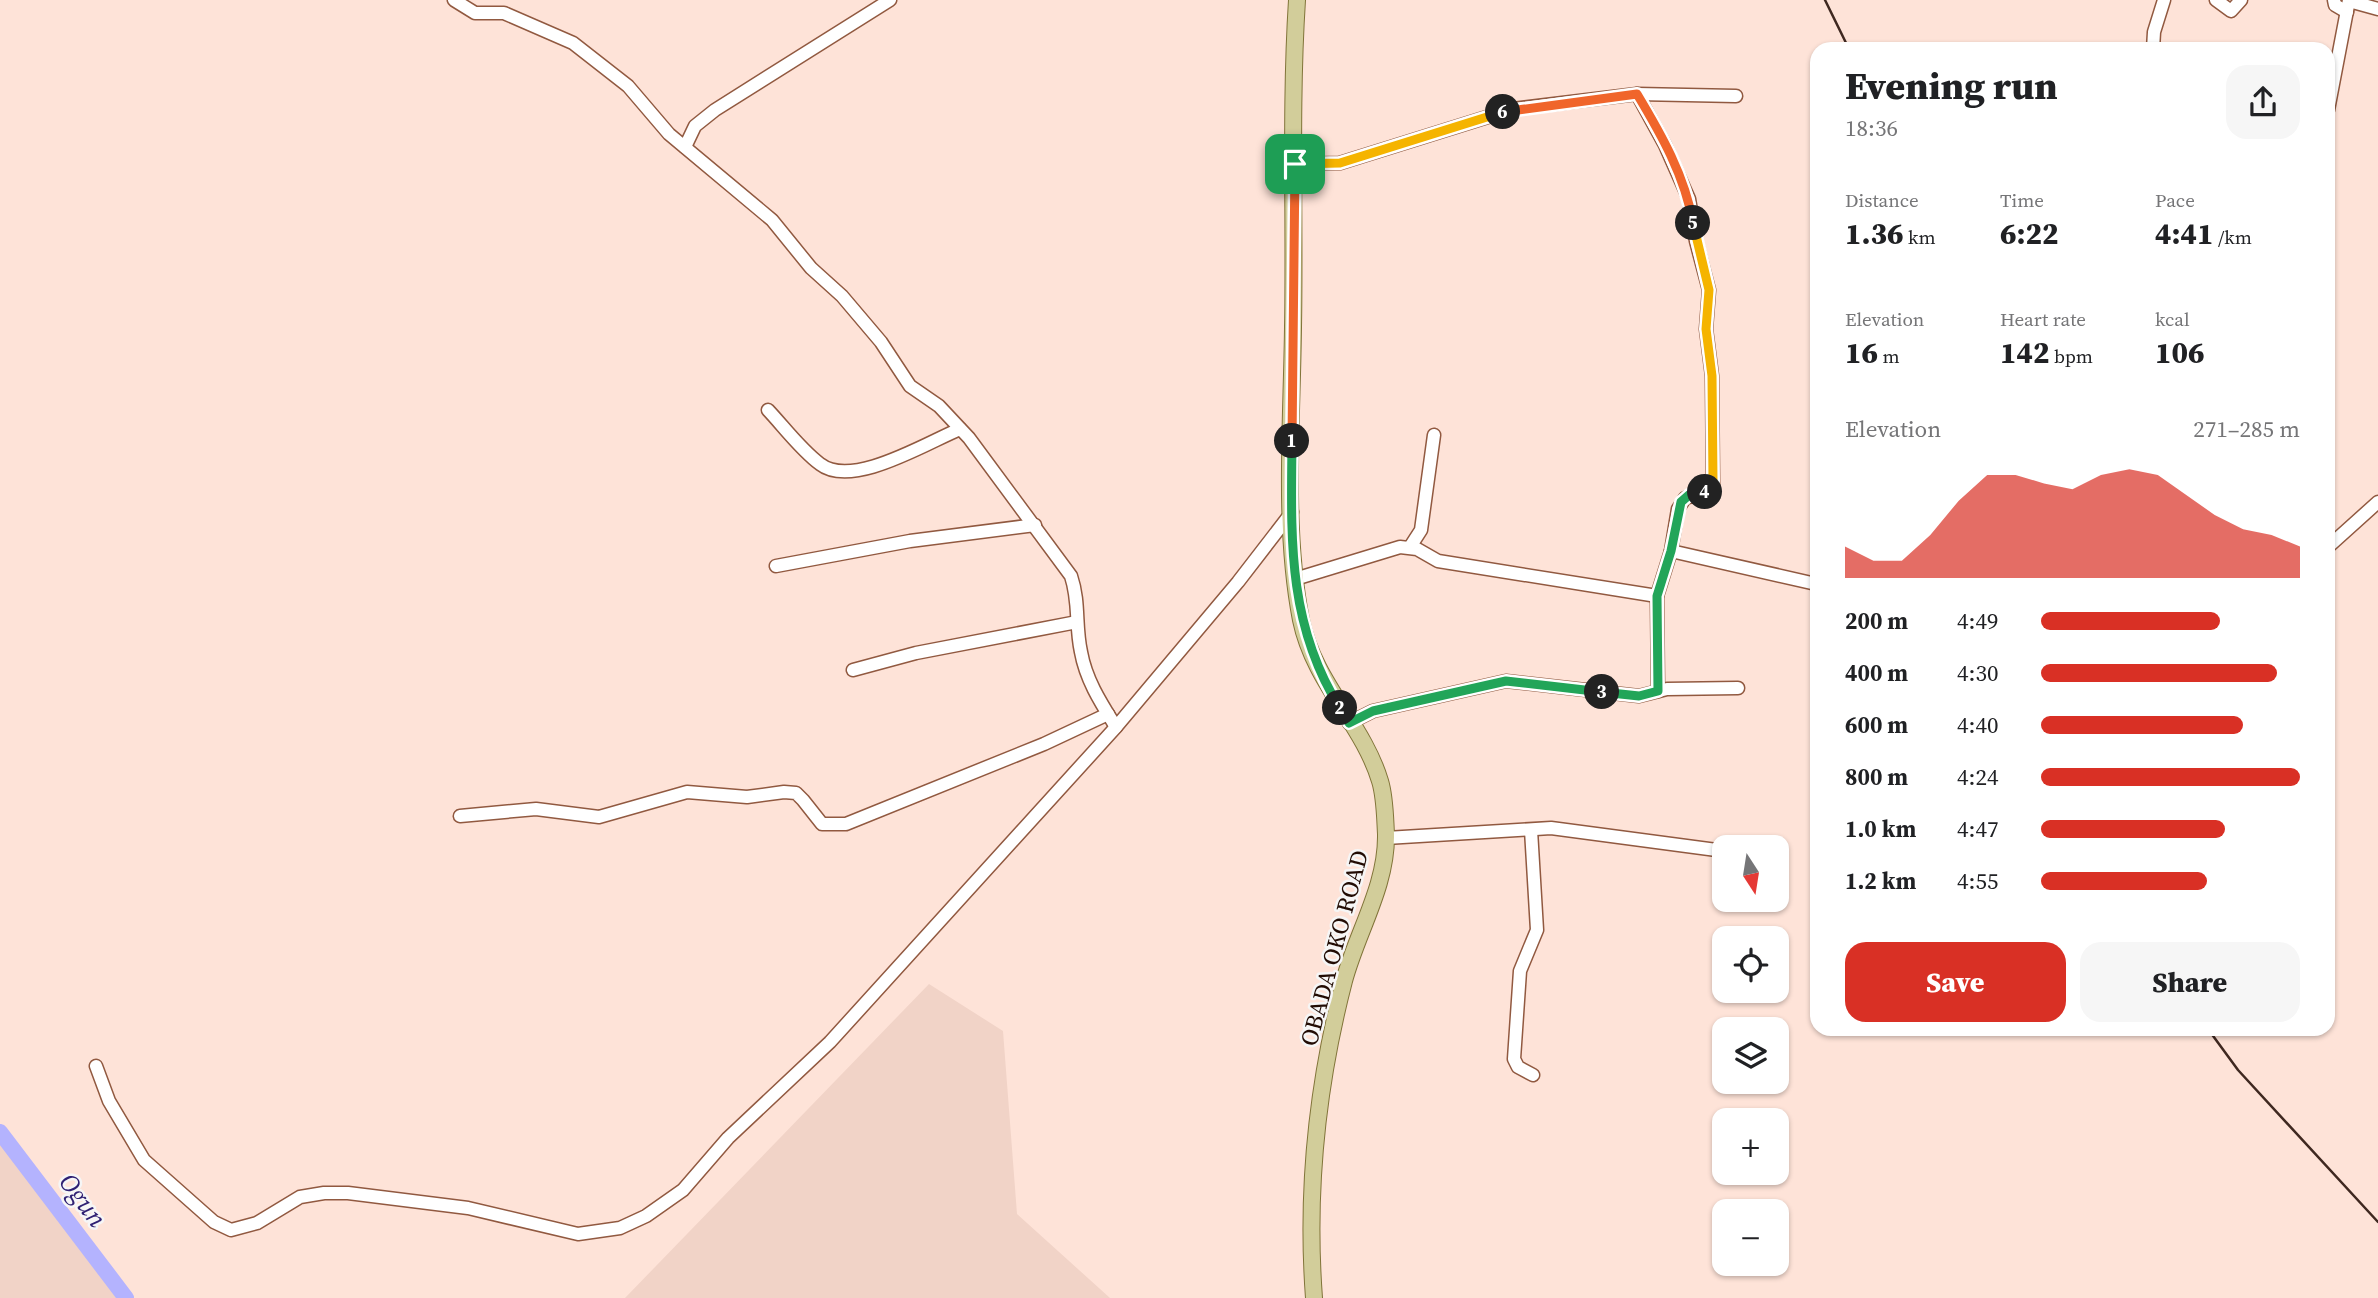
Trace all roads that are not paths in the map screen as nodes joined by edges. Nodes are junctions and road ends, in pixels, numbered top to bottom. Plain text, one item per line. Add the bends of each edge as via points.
1 (454, 0) edge
2 (890, 0) edge
3 (1297, 0) edge
4 (2164, 0) edge
5 (2216, 0) edge
6 (2241, 0) edge
7 (2334, 0) edge
8 (2348, 4) edge
9 (2378, 9) edge
10 (2153, 42) edge
11 (2335, 65) edge
12 (1637, 94) junction
13 (1736, 96) dead end
14 (695, 126) junction
15 (669, 134) junction
16 (685, 147) junction
17 (1295, 164) junction
18 (768, 410) dead end
19 (960, 429) junction
20 (1434, 435) dead end
21 (2378, 502) edge
22 (1292, 511) junction
23 (1035, 525) junction
24 (2335, 541) edge
25 (1410, 547) junction
26 (1671, 551) junction
27 (776, 566) dead end
28 (1295, 579) junction
29 (1810, 582) edge
30 (1657, 596) junction
31 (1077, 622) junction
32 (853, 670) dead end
33 (1738, 688) dead end
34 (1658, 691) junction
35 (1108, 714) junction
36 (1349, 723) junction
37 (1116, 727) junction
38 (460, 816) dead end
39 (1531, 830) junction
40 (1386, 838) junction
41 (1712, 849) edge
42 (96, 1066) dead end
43 (1533, 1075) dead end
44 (1314, 1298) edge

1 - 15 street via 475,13 503,13 573,43 628,86
2 - 14 street
3 - 17 main road, OBADA OKO ROAD
4 - 10 street
5 - 6 street via 2231,11
7 - 8 street via 2335,5
8 - 9 street
8 - 11 street
12 - 13 street
12 - 17 street via 1513,109 1340,163
12 - 26 street via 1689,199 1709,290 1706,329 1712,376 1713,486 1681,502
14 - 15 street
14 - 16 street
15 - 16 street
16 - 19 street via 772,220 881,342 910,386 939,406
17 - 22 main road, OBADA OKO ROAD
18 - 19 street via 819,464 848,473
19 - 23 street
20 - 25 street via 1421,530
21 - 24 street
22 - 28 main road, OBADA OKO ROAD
22 - 37 street
23 - 27 street via 910,541
23 - 31 street via 1071,576 1079,599
25 - 28 street
25 - 30 street via 1438,561
26 - 29 street
26 - 30 street
28 - 36 main road, OBADA OKO ROAD via 1308,647
30 - 34 street
31 - 32 street
31 - 35 street via 1087,674
33 - 34 street
34 - 36 street via 1639,696 1506,681 1373,711
35 - 37 street
35 - 38 street via 846,824 822,824 796,793 784,792 747,797 687,792 599,817 536,809
36 - 40 main road, OBADA OKO ROAD via 1380,781
37 - 42 street via 830,1042 728,1138 683,1190 620,1228 578,1234 468,1208 348,1193 300,1197 257,1223 231,1230 214,1222 144,1160 109,1101
39 - 40 street
39 - 41 street via 1551,828
39 - 43 street via 1537,930 1520,971 1514,1059 1518,1067
40 - 44 main road, OBADA OKO ROAD via 1380,879 1345,977 1318,1105 1311,1196

